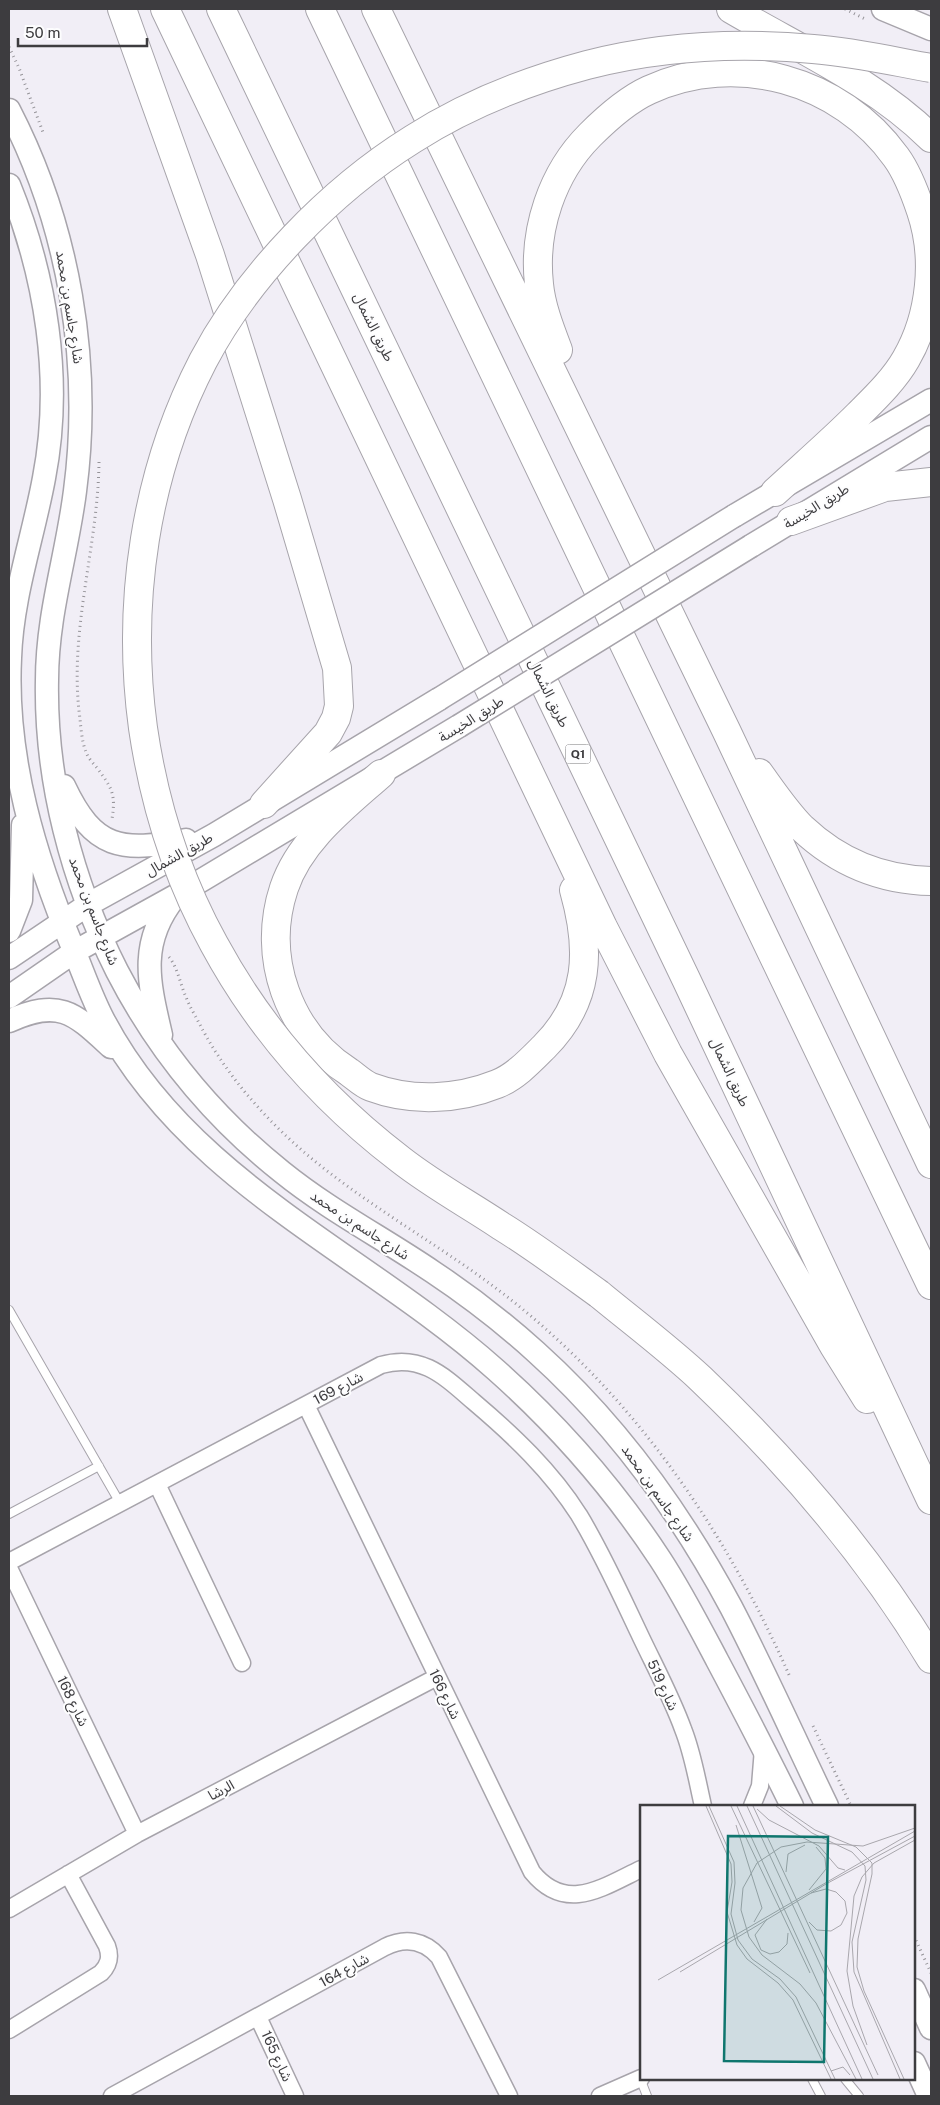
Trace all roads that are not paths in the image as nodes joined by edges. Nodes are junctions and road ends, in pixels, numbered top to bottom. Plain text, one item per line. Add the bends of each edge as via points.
1 (122, 9) edge
2 (165, 9) edge
3 (222, 9) edge
4 (320, 9) edge
5 (376, 9) edge
6 (731, 9) edge
7 (883, 9) edge
8 (925, 26) edge
9 (931, 68) edge
10 (9, 110) edge
11 (931, 138) edge
12 (9, 185) edge
13 (931, 400) edge
14 (578, 424) junction
15 (931, 437) edge
16 (931, 482) edge
17 (774, 492) junction
18 (791, 521) junction
19 (726, 730) junction
20 (52, 762) junction
21 (381, 774) junction
22 (24, 799) junction
23 (264, 804) junction
24 (556, 831) junction
25 (214, 835) junction
26 (931, 881) edge
27 (177, 895) junction
28 (89, 904) junction
29 (62, 922) junction
30 (9, 931) edge
31 (101, 936) junction
32 (74, 952) junction
33 (9, 958) edge
34 (9, 997) edge
35 (9, 1021) edge
36 (164, 1049) junction
37 (130, 1063) junction
38 (931, 1164) edge
39 (931, 1285) edge
40 (9, 1310) edge
41 (306, 1405) junction
42 (895, 1426) junction
43 (99, 1466) junction
44 (157, 1484) junction
45 (931, 1500) edge
46 (120, 1503) junction
47 (9, 1514) edge
48 (9, 1562) edge
49 (9, 1568) edge
50 (608, 1570) joint
51 (931, 1659) edge
52 (242, 1664) dead end
53 (438, 1677) junction
54 (763, 1747) junction
55 (703, 1805) edge
56 (752, 1805) edge
57 (792, 1805) edge
58 (827, 1805) edge
59 (137, 1834) junction
60 (640, 1869) edge
61 (68, 1874) junction
62 (9, 1909) edge
63 (915, 1992) edge
64 (258, 2017) junction
65 (931, 2028) edge
66 (9, 2030) edge
67 (915, 2065) edge
68 (640, 2078) edge
69 (641, 2080) edge
70 (813, 2080) edge
71 (846, 2080) edge
72 (112, 2096) edge
73 (295, 2096) edge
74 (509, 2096) edge
75 (600, 2096) edge
76 (647, 2096) edge
77 (821, 2096) edge
78 (859, 2096) edge
79 (929, 2096) edge

1 - 23 highway via 210,255 337,668 339,706 328,733
2 - 24 highway
3 - 42 highway, طريق الشمال / Q1 via 686,979
4 - 39 highway
5 - 14 highway
6 - 11 highway via 855,79
7 - 8 main road
9 - 51 highway, bridge via 816,49 740,44 668,49 587,65 505,92 414,138 370,169 284,247 250,288 190,387 168,442 145,535 136,646 139,697 150,772 168,839 190,896 215,946 253,1008 278,1041 346,1114 401,1160 554,1261 700,1378 762,1439 857,1550
10 - 20 main road, شارع جاسم بن محمد via 40,182 61,248 80,367 76,486 53,603 47,656
12 - 22 main road, شارع جاسم بن محمد via 26,230 42,294 51,387 48,455 16,600 10,657 13,743
13 - 17 main road
14 - 17 highway via 539,285 538,255 543,217 567,163 594,130 648,90 723,72 762,74 793,82 829,96 852,112 897,158 924,218 930,281 920,327 906,360 879,395
14 - 19 highway
15 - 18 main road, طريق الخيسة
16 - 18 highway via 885,486
17 - 23 main road, طريق الشمال, bridge
18 - 21 main road, طريق الخيسة, bridge
19 - 26 highway via 801,827 834,854 880,874
19 - 38 highway
20 - 25 main road via 78,814 108,840 144,847
20 - 28 main road, شارع جاسم بن محمد via 66,834
21 - 24 highway via 328,822 301,854 284,887 276,920 276,953 281,984 292,1010 307,1035 332,1061 370,1086 414,1097 457,1096 498,1084 525,1066 556,1035 578,999 585,945 579,908
21 - 27 main road, طريق الخيسة
22 - 29 main road, شارع جاسم بن محمد
22 - 30 main road via 22,888
23 - 25 main road, طريق الشمال
24 - 42 highway via 668,1054 814,1312 866,1397
25 - 28 main road, طريق الشمال
27 - 31 main road, طريق الخيسة
27 - 36 main road via 162,916 148,964
28 - 29 main road, طريق الشمال
28 - 31 main road, شارع جاسم بن محمد
29 - 32 main road, شارع جاسم بن محمد
29 - 33 main road
31 - 32 main road, طريق الخيسة
31 - 36 main road, شارع جاسم بن محمد via 136,1004
32 - 34 main road, طريق الخيسة
32 - 37 main road, شارع جاسم بن محمد via 102,1017
35 - 37 main road via 42,1010 71,1015 89,1026
36 - 58 main road, شارع جاسم بن محمد via 196,1089 250,1145 317,1198 434,1273 509,1329 565,1379 616,1435 662,1494 708,1565 752,1647
37 - 54 main road, شارع جاسم بن محمد via 183,1128 224,1167 259,1196 462,1340 557,1428 613,1494 663,1564
40 - 43 lane
41 - 44 street, شارع 169
41 - 50 street, شارع 169 via 391,1362 411,1362 430,1368 495,1419 539,1464 578,1513
41 - 53 street, شارع 166
42 - 45 highway, طريق الشمال / Q1
43 - 46 lane
43 - 47 lane
44 - 46 street, شارع 169
44 - 52 street
46 - 48 street, شارع 169
49 - 59 street, شارع 168
50 - 55 street, شارع 519 via 683,1729
53 - 59 street, الرشا
53 - 60 street, شارع 166 via 538,1881 556,1892 577,1895 597,1890
54 - 56 street via 760,1786
54 - 57 main road, شارع جاسم بن محمد
59 - 61 street, الرشا
61 - 62 street, الرشا
61 - 66 street via 107,1946 108,1964 101,1973
63 - 65 main road
64 - 72 street, شارع 164
64 - 73 street, شارع 165
64 - 74 street, شارع 164 via 393,1943 418,1942 440,1957
67 - 79 main road
68 - 75 street
69 - 76 lane
70 - 77 lane
71 - 78 lane

